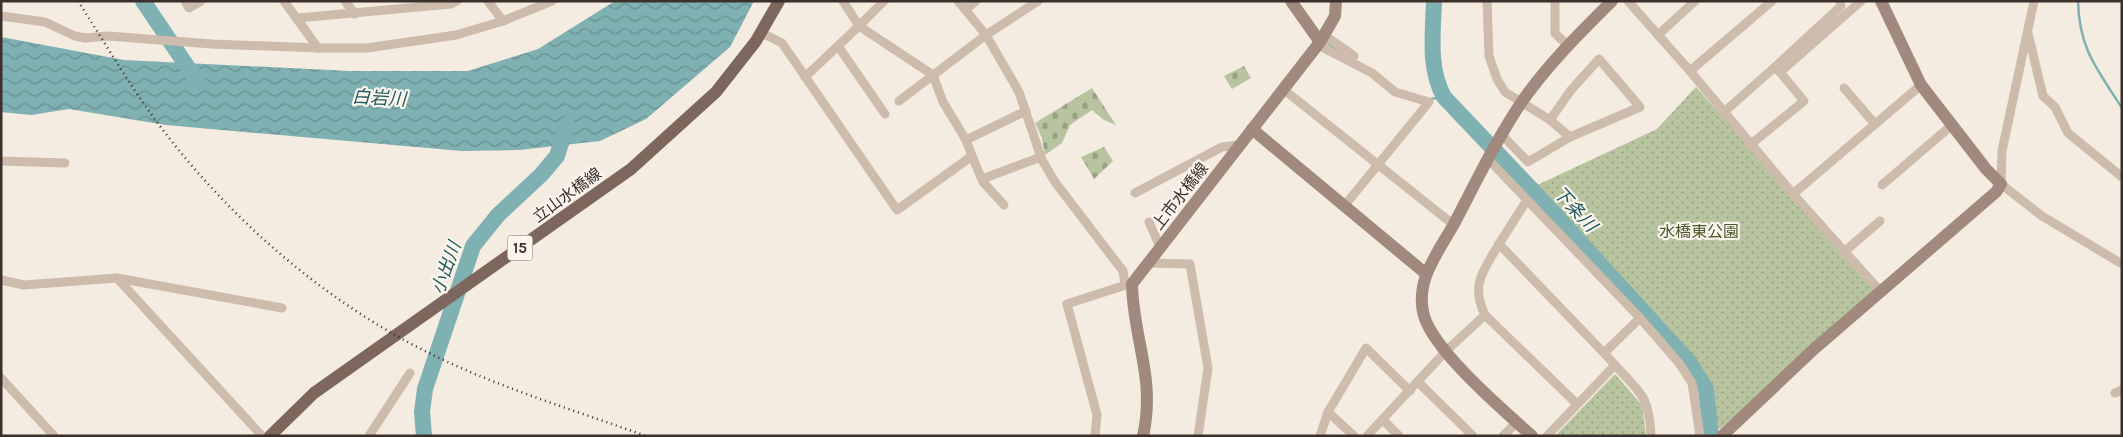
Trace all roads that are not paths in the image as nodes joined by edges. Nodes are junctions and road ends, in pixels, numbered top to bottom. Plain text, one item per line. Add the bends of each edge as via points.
1 (185, 1) edge
2 (201, 1) edge
3 (284, 1) edge
4 (344, 1) edge
5 (457, 1) edge
6 (488, 1) edge
7 (552, 1) edge
8 (779, 1) edge
9 (842, 1) edge
10 (884, 1) edge
11 (958, 1) edge
12 (976, 1) edge
13 (1038, 1) edge
14 (1291, 1) edge
15 (1336, 1) edge
16 (1486, 1) edge
17 (1555, 1) edge
18 (1612, 1) edge
19 (1628, 1) edge
20 (1695, 1) edge
21 (1772, 1) edge
22 (1840, 1) edge
23 (1861, 1) edge
24 (1880, 1) edge
25 (2034, 1) edge
26 (406, 5) edge
27 (966, 9) junction
28 (355, 14) junction
29 (1, 16) edge
30 (298, 18) junction
31 (503, 21) junction
32 (858, 26) junction
33 (2028, 31) junction
34 (762, 33) junction
35 (986, 35) junction
36 (1658, 35) junction
37 (1321, 41) junction
38 (1568, 45) junction
39 (838, 46) junction
40 (318, 48) junction
41 (1354, 56) dead end
42 (1778, 70) junction
43 (1690, 71) junction
44 (933, 76) junction
45 (806, 77) junction
46 (1921, 85) junction
47 (1844, 88) dead end
48 (1283, 89) junction
49 (899, 101) dead end
50 (1522, 102) junction
51 (1026, 110) junction
52 (1724, 112) junction
53 (885, 114) dead end
54 (1550, 120) junction
55 (1874, 124) junction
56 (1952, 125) junction
57 (1252, 130) junction
58 (1501, 137) junction
59 (1570, 137) junction
60 (966, 140) junction
61 (1240, 145) junction
62 (1750, 145) junction
63 (1490, 155) junction
64 (972, 156) junction
65 (1041, 157) junction
66 (1, 162) edge
67 (64, 164) dead end
68 (1379, 165) junction
69 (2122, 177) edge
70 (982, 179) junction
71 (2001, 184) junction
72 (1882, 185) dead end
73 (1135, 193) dead end
74 (1793, 194) junction
75 (1527, 200) junction
76 (1004, 205) dead end
77 (1345, 205) junction
78 (1880, 221) dead end
79 (1149, 222) dead end
80 (1454, 224) junction
81 (1499, 244) junction
82 (1160, 247) junction
83 (1845, 251) junction
84 (1148, 263) junction
85 (2122, 264) edge
86 (1425, 273) junction
87 (117, 278) junction
88 (1, 280) edge
89 (1128, 284) junction
90 (1881, 292) junction
91 (282, 308) dead end
92 (1485, 315) junction
93 (1640, 318) junction
94 (1445, 352) junction
95 (1604, 352) junction
96 (1615, 365) junction
97 (410, 373) dead end
98 (1, 378) edge
99 (1418, 382) junction
100 (1410, 390) junction
101 (1577, 404) junction
102 (1328, 412) junction
103 (1383, 420) junction
104 (1517, 422) junction
105 (1726, 435) edge
106 (54, 436) edge
107 (262, 436) edge
108 (270, 436) edge
109 (370, 436) edge
110 (1096, 436) edge
111 (1143, 436) edge
112 (1198, 436) edge
113 (1320, 436) edge
114 (1354, 436) edge
115 (1367, 436) edge
116 (1399, 436) edge
117 (1473, 436) edge
118 (1504, 436) edge
119 (1532, 436) edge
120 (1547, 436) edge
121 (1651, 436) edge
122 (1700, 436) edge

1 - 2 street via 190,8
3 - 30 street
4 - 28 street
5 - 26 street via 451,4
6 - 31 street
7 - 31 street
8 - 34 main road, 立山水橋線 / 15
9 - 32 street
10 - 32 street
11 - 27 street
12 - 27 street
13 - 35 street
14 - 37 street
15 - 37 street, 上市水橋線 via 1335,16
16 - 50 street via 1492,64 1505,92
17 - 38 street via 1555,33
18 - 38 street
19 - 36 street
20 - 36 street
21 - 43 street
22 - 42 street via 1841,6
23 - 42 street
24 - 46 street
25 - 33 street
26 - 28 street
27 - 35 street
28 - 30 street
29 - 40 street via 45,22 84,38 108,36
30 - 40 street
31 - 40 street via 456,35 411,42 368,48
32 - 39 street
32 - 44 street
33 - 69 street via 2043,96 2055,107 2068,133
33 - 71 street via 2002,151
34 - 45 street via 782,43
34 - 108 main road, 立山水橋線 / 15 via 716,92 632,169 314,393
35 - 44 street
35 - 51 street
36 - 43 street
37 - 41 street
37 - 48 street, 上市水橋線
37 - 68 street via 1372,73 1395,92 1429,102
38 - 50 street
39 - 45 street
39 - 53 street
42 - 52 street
42 - 62 street via 1804,101
43 - 52 street
44 - 49 street
44 - 60 street via 943,102
45 - 64 street via 896,210
46 - 55 street
46 - 56 street
47 - 55 street
48 - 57 street, 上市水橋線
48 - 68 street
50 - 54 street
50 - 58 street
51 - 60 street
51 - 65 street
52 - 62 street
54 - 59 street
54 - 59 street via 1599,59 1640,107
55 - 74 street
56 - 71 street
56 - 72 street
57 - 61 street, 上市水橋線
57 - 77 street
58 - 59 street via 1528,162
58 - 63 street
60 - 64 street
61 - 73 street via 1222,147
61 - 82 street, 上市水橋線
62 - 74 street
63 - 75 street
63 - 80 street
64 - 70 street
65 - 70 street
65 - 89 street via 1055,182 1123,271
66 - 67 street
68 - 77 street
68 - 80 street
70 - 76 street
71 - 85 street via 2042,216
71 - 90 street via 1996,192
74 - 83 street
75 - 81 street
75 - 93 street
77 - 86 street
78 - 83 street
79 - 82 street
80 - 86 street
81 - 92 street via 1477,282
81 - 95 street
82 - 84 street, 上市水橋線
83 - 90 street
84 - 89 street, 上市水橋線
84 - 112 street via 1190,264 1208,368
86 - 94 street via 1422,293 1424,314 1432,335
87 - 88 street via 24,285
87 - 91 street
87 - 107 street
89 - 110 street via 1067,304 1097,415
89 - 111 street via 1147,375 1148,401
90 - 105 street via 1813,350
92 - 94 street
92 - 101 street
93 - 95 street
93 - 122 street via 1692,383
94 - 99 street
94 - 104 street
95 - 96 street
96 - 101 street
96 - 121 street via 1645,398 1650,412
97 - 109 street
98 - 106 street
99 - 100 street
99 - 117 street
100 - 102 street via 1366,348
100 - 103 street
101 - 120 street
102 - 113 street
102 - 114 street
103 - 115 street
103 - 116 street
104 - 118 street
104 - 119 street

